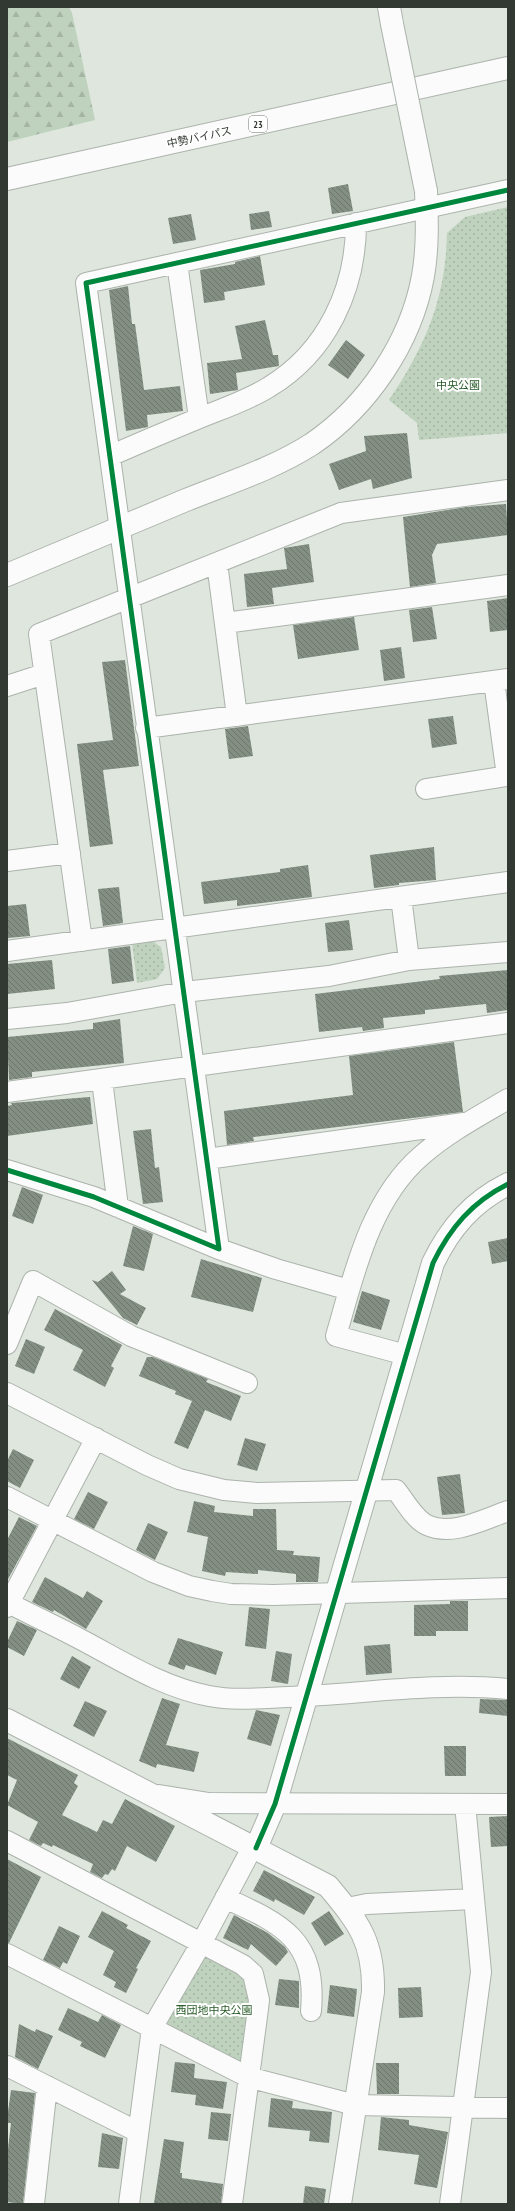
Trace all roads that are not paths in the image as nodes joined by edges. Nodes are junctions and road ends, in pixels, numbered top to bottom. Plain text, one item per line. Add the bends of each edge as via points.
1 (391, 15) edge
2 (508, 68) edge
3 (508, 80) edge
4 (358, 102) junction
5 (7, 179) edge
6 (508, 190) edge
7 (426, 200) junction
8 (356, 223) junction
9 (177, 263) junction
10 (199, 418) junction
11 (110, 456) junction
12 (508, 490) edge
13 (119, 528) junction
14 (217, 563) junction
15 (7, 575) edge
16 (508, 585) edge
17 (129, 597) junction
18 (225, 623) junction
19 (44, 674) junction
20 (501, 680) edge
21 (7, 686) edge
22 (237, 716) junction
23 (146, 728) junction
24 (426, 789) dead end
25 (70, 853) junction
26 (7, 861) edge
27 (508, 882) edge
28 (401, 897) junction
29 (175, 929) junction
30 (82, 941) junction
31 (7, 951) edge
32 (508, 952) edge
33 (409, 960) junction
34 (184, 992) junction
35 (7, 1018) edge
36 (508, 1023) edge
37 (193, 1066) junction
38 (102, 1080) junction
39 (7, 1092) edge
40 (508, 1099) edge
41 (468, 1123) junction
42 (207, 1159) junction
43 (7, 1170) edge
44 (508, 1184) edge
45 (118, 1207) junction
46 (219, 1249) junction
47 (349, 1290) junction
48 (7, 1344) edge
49 (406, 1355) junction
50 (247, 1383) dead end
51 (7, 1393) edge
52 (96, 1438) junction
53 (367, 1490) junction
54 (7, 1497) edge
55 (508, 1511) edge
56 (52, 1521) junction
57 (508, 1588) edge
58 (336, 1594) junction
59 (8, 1604) edge
60 (508, 1689) edge
61 (306, 1696) junction
62 (7, 1720) edge
63 (149, 1793) junction
64 (275, 1804) junction
65 (465, 1804) junction
66 (508, 1804) edge
67 (7, 1841) edge
68 (254, 1847) junction
69 (225, 1898) junction
70 (474, 1899) junction
71 (347, 1908) junction
72 (202, 1942) junction
73 (7, 1954) edge
74 (311, 2011) dead end
75 (152, 2028) junction
76 (7, 2066) edge
77 (248, 2077) junction
78 (47, 2086) junction
79 (355, 2105) junction
80 (464, 2107) junction
81 (508, 2108) edge
82 (138, 2132) junction
83 (34, 2204) edge
84 (129, 2204) edge
85 (232, 2204) edge
86 (340, 2204) edge
87 (450, 2204) edge

1 - 7 main road, bridge
2 - 4 main road, 中勢バイパス / 23
3 - 4 main road via 454,91
4 - 5 main road, 中勢バイパス / 23
6 - 7 street
7 - 8 street
7 - 13 main road via 423,276 410,322 389,364 350,412 330,431 286,458
8 - 9 street
8 - 10 street via 356,247 346,292 329,328 307,357 292,372 269,387 244,401
9 - 10 street
9 - 11 street via 86,283
10 - 11 street
11 - 13 street
12 - 14 street via 341,513
13 - 15 main road
13 - 17 street
14 - 17 street
14 - 18 street
16 - 18 street
17 - 19 street via 39,634
17 - 23 street
18 - 22 street
19 - 21 street
19 - 25 street
20 - 22 street
20 - 24 street via 507,776
22 - 23 street
23 - 29 street
25 - 26 street
25 - 30 street
27 - 28 street
28 - 29 street
28 - 33 street
29 - 30 street
29 - 34 street
30 - 31 street
32 - 33 street
33 - 34 street via 329,976
34 - 35 street via 68,1013
34 - 37 street
36 - 37 street
37 - 38 street
37 - 42 street
38 - 39 street
38 - 45 street
40 - 41 street
41 - 42 street
41 - 47 street via 421,1156 390,1192 364,1243
42 - 46 street
43 - 45 street
44 - 49 main road via 473,1206 459,1220 441,1247 427,1280
45 - 46 street
46 - 47 street
47 - 49 street via 336,1336
48 - 50 street via 33,1281 131,1336
49 - 53 main road
51 - 52 street
52 - 53 street via 179,1479 224,1490 257,1493
52 - 56 street
53 - 55 street via 396,1490 426,1525 440,1528 463,1527
53 - 58 main road
54 - 56 street
56 - 58 street via 153,1572 189,1586 239,1594
56 - 59 street
57 - 58 street
58 - 61 main road
59 - 61 street via 138,1671 191,1692 236,1698
60 - 61 street via 430,1686
61 - 64 main road
62 - 63 main road
63 - 64 street via 210,1803
63 - 68 main road
64 - 65 street
64 - 68 main road
65 - 66 street
65 - 70 street
67 - 72 street
68 - 69 street
68 - 71 main road via 328,1886
69 - 72 street
69 - 74 street via 264,1915 291,1935 308,1963 312,1990
70 - 71 street via 367,1904
70 - 80 street via 481,1972
71 - 79 main road via 367,1944 373,1972 373,1992
72 - 75 street
72 - 77 street via 244,1965 253,1974 259,2000
73 - 75 street
75 - 77 street
75 - 82 street
76 - 78 street
77 - 79 street
77 - 85 street
78 - 82 street
78 - 83 street
79 - 80 street
79 - 86 main road
80 - 81 street
80 - 87 street
82 - 84 street

